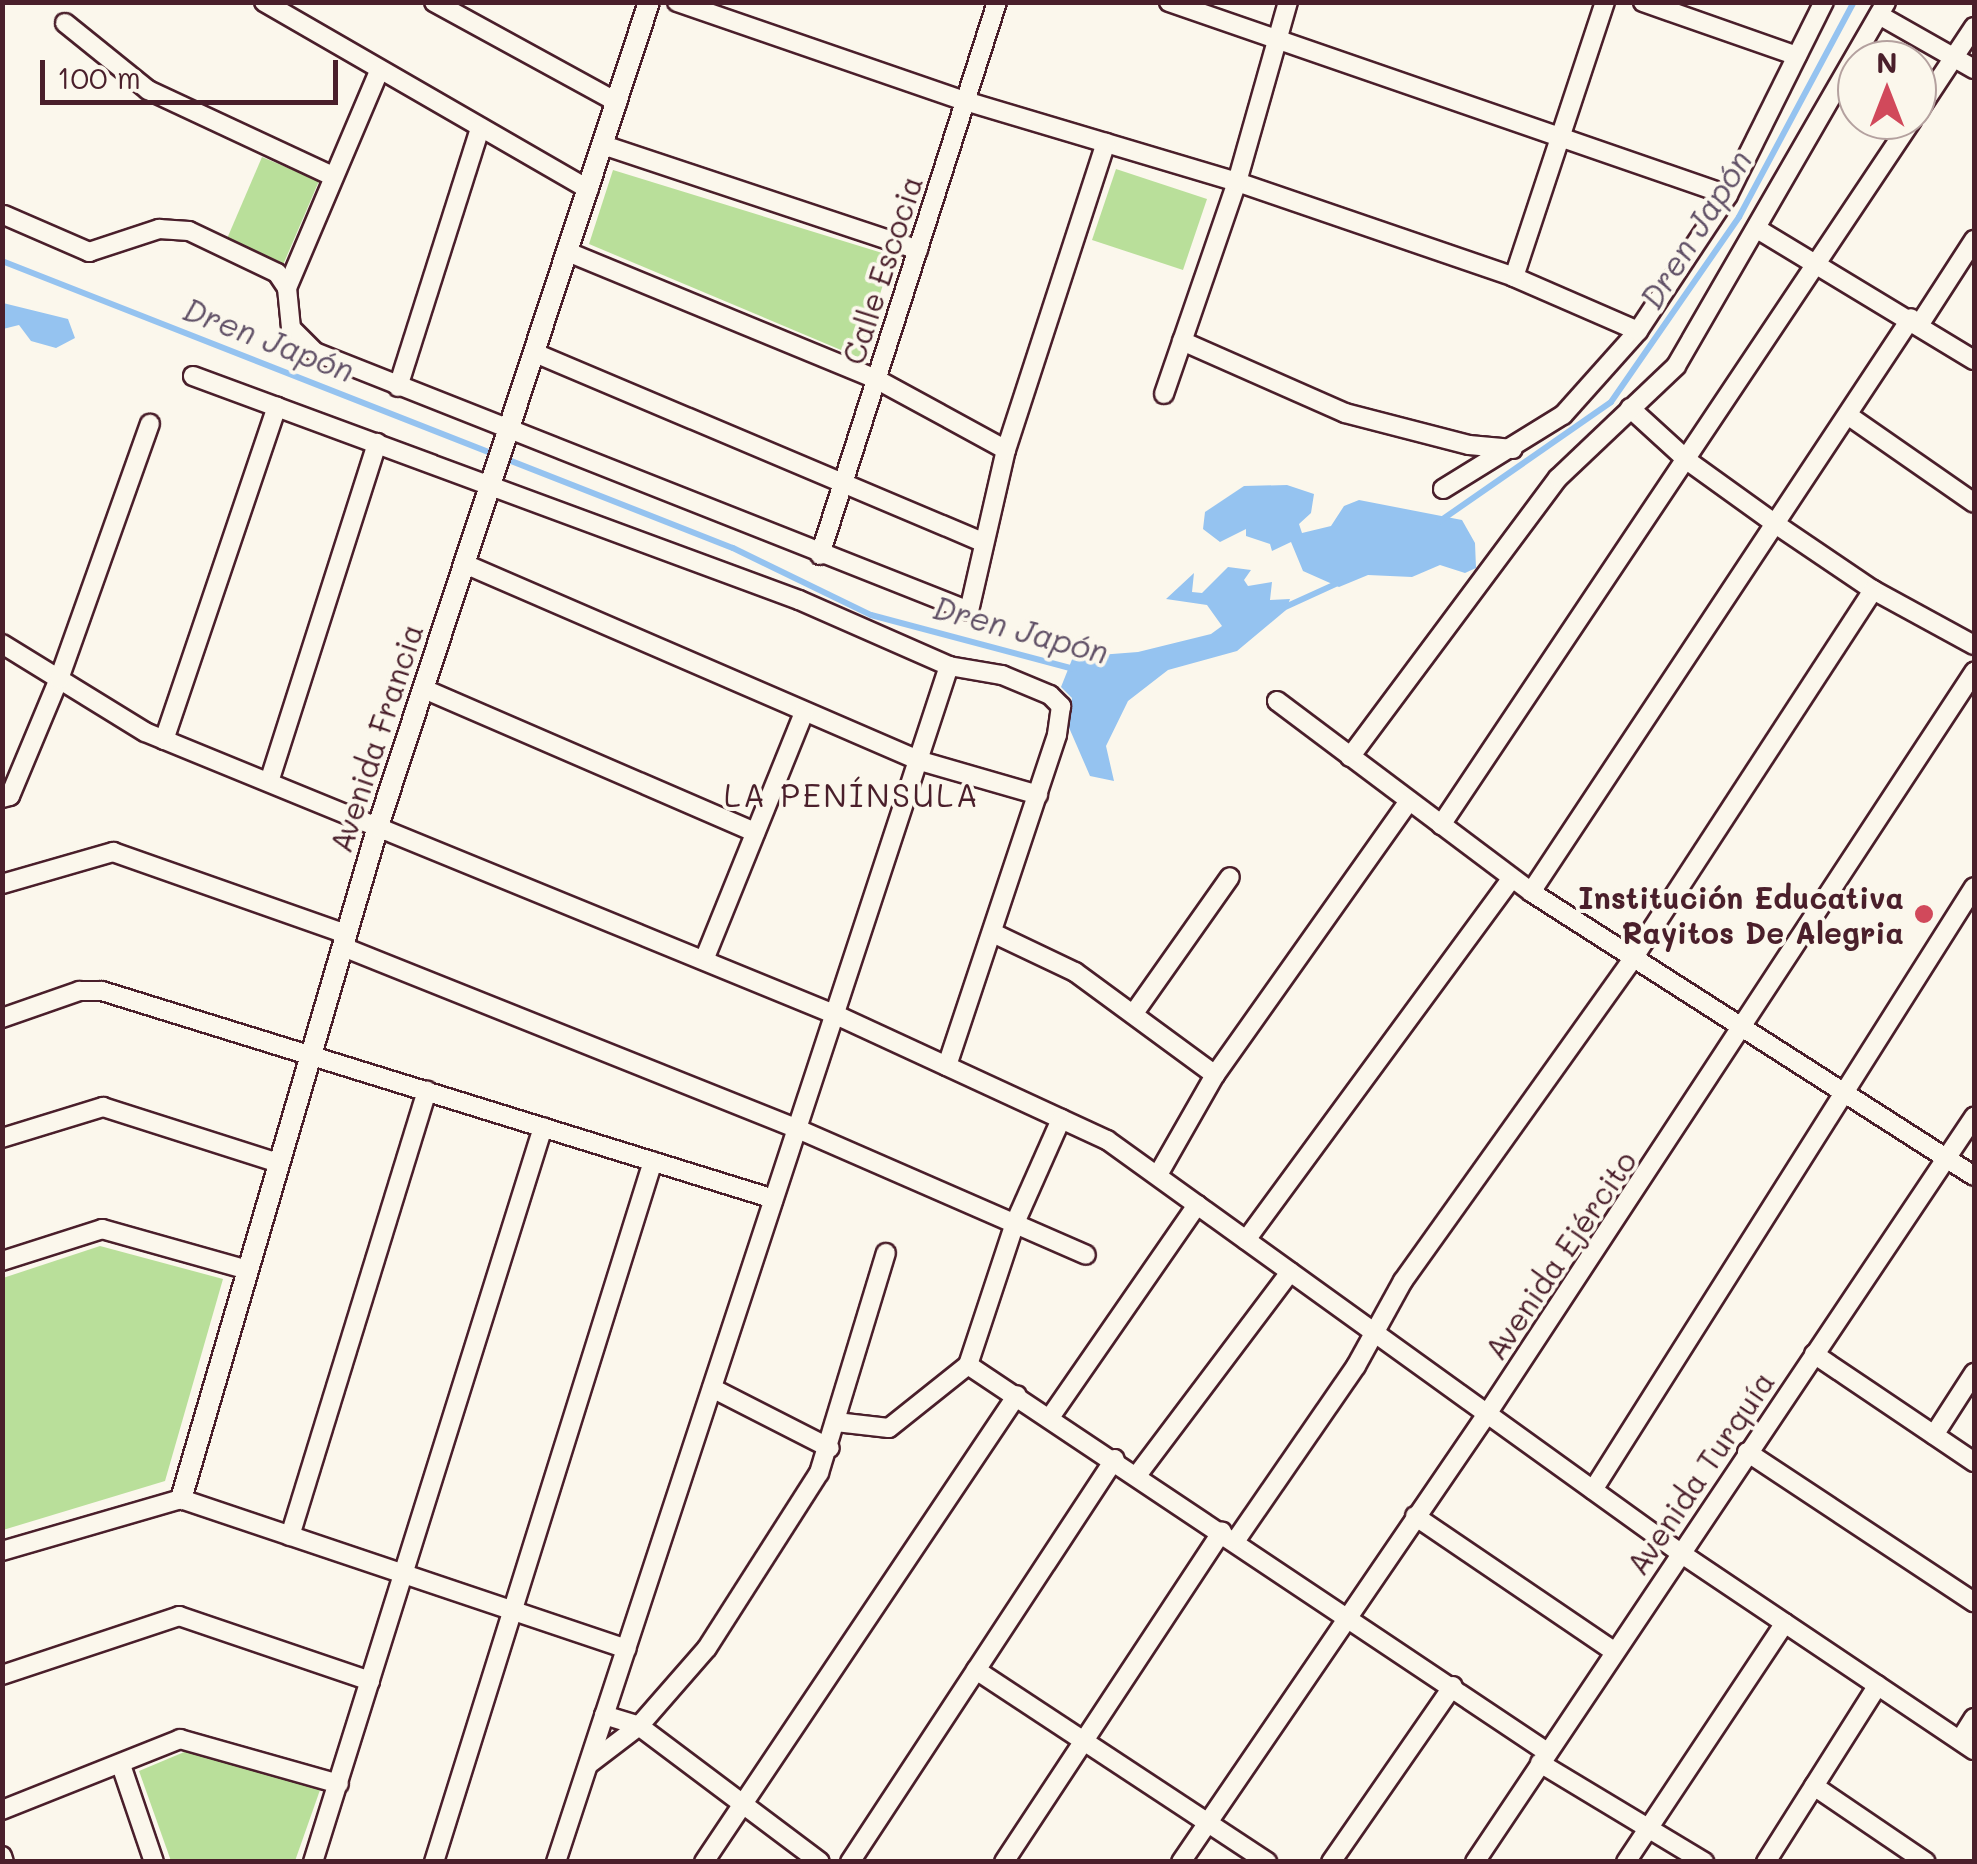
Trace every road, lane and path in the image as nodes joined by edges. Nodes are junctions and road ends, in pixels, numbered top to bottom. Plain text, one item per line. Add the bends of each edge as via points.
1 (264, 2) edge
2 (434, 2) edge
3 (649, 2) edge
4 (678, 2) edge
5 (997, 2) edge
6 (1169, 2) edge
7 (1288, 2) edge
8 (1605, 2) edge
9 (1644, 2) edge
10 (1824, 2) edge
11 (1882, 8) edge
12 (65, 24) dead end
13 (1974, 27) edge
14 (1278, 35) junction
15 (1954, 55) junction
16 (1797, 56) junction
17 (1974, 69) edge
18 (379, 71) junction
19 (1937, 82) edge
20 (965, 101) junction
21 (617, 102) junction
22 (480, 128) junction
23 (1561, 135) junction
24 (1899, 140) edge
25 (1106, 143) junction
26 (604, 145) junction
27 (330, 175) junction
28 (1236, 182) junction
29 (589, 190) junction
30 (1728, 194) junction
31 (4, 215) edge
32 (1759, 230) junction
33 (1974, 240) edge
34 (918, 250) junction
35 (568, 252) junction
36 (1818, 265) junction
37 (1514, 276) junction
38 (287, 288) junction
39 (1916, 320) junction
40 (1638, 331) junction
41 (1182, 341) junction
42 (535, 353) junction
43 (1974, 360) edge
44 (194, 376) dead end
45 (876, 379) junction
46 (398, 387) junction
47 (1164, 394) dead end
48 (277, 407) junction
49 (1630, 408) junction
50 (1849, 416) junction
51 (150, 424) dead end
52 (509, 432) junction
53 (377, 443) junction
54 (1514, 449) junction
55 (1006, 450) junction
56 (1688, 461) junction
57 (493, 480) junction
58 (843, 484) junction
59 (1443, 489) dead end
60 (1974, 503) edge
61 (1777, 524) junction
62 (981, 541) junction
63 (820, 554) junction
64 (465, 564) junction
65 (1873, 590) junction
66 (2, 644) edge
67 (1974, 645) edge
68 (950, 666) junction
69 (1974, 672) edge
70 (59, 679) junction
71 (424, 688) junction
72 (1277, 701) dead end
73 (804, 713) junction
74 (164, 740) junction
75 (1350, 757) junction
76 (917, 760) junction
77 (269, 782) junction
78 (1038, 794) junction
79 (2, 798) edge
80 (1408, 801) junction
81 (1441, 825) junction
82 (378, 826) junction
83 (754, 832) junction
84 (1230, 877) dead end
85 (1512, 878) junction
86 (2, 884) edge
87 (1974, 886) edge
88 (1531, 892) junction
89 (993, 933) junction
90 (344, 941) junction
91 (1634, 957) junction
92 (704, 960) junction
93 (1134, 1013) junction
94 (834, 1014) junction
95 (2, 1018) edge
96 (1744, 1028) junction
97 (311, 1055) junction
98 (948, 1066) junction
99 (1215, 1075) junction
100 (427, 1091) junction
101 (1843, 1091) junction
102 (1974, 1117) edge
103 (1061, 1119) junction
104 (543, 1127) junction
105 (798, 1129) junction
106 (2, 1138) edge
107 (1948, 1158) junction
108 (653, 1161) junction
109 (279, 1163) junction
110 (1159, 1172) junction
111 (1974, 1176) edge
112 (774, 1198) junction
113 (1197, 1205) junction
114 (1016, 1223) junction
115 (1246, 1240) junction
116 (886, 1252) dead end
117 (1086, 1255) dead end
118 (2, 1261) edge
119 (248, 1270) junction
120 (1290, 1272) junction
121 (1376, 1333) junction
122 (1814, 1354) junction
123 (968, 1364) junction
124 (1974, 1373) edge
125 (712, 1388) junction
126 (1018, 1395) junction
127 (1487, 1414) junction
128 (1051, 1416) junction
129 (836, 1422) junction
130 (1934, 1435) junction
131 (830, 1448) junction
132 (1747, 1452) junction
133 (1115, 1459) junction
134 (1974, 1462) edge
135 (1138, 1474) junction
136 (1594, 1490) junction
137 (180, 1499) junction
138 (1416, 1516) junction
139 (1229, 1535) junction
140 (290, 1536) junction
141 (2, 1551) edge
142 (1679, 1552) junction
143 (403, 1574) junction
144 (1974, 1602) edge
145 (510, 1610) junction
146 (1346, 1614) junction
147 (1785, 1623) junction
148 (626, 1649) junction
149 (1614, 1651) junction
150 (976, 1670) junction
151 (2, 1675) edge
152 (370, 1681) junction
153 (1878, 1685) junction
154 (1453, 1686) junction
155 (604, 1715) junction
156 (1974, 1718) edge
157 (640, 1726) junction
158 (1082, 1737) junction
159 (1968, 1745) edge
160 (1543, 1758) junction
161 (588, 1764) junction
162 (121, 1765) junction
163 (339, 1784) junction
164 (1814, 1786) junction
165 (744, 1804) junction
166 (2, 1810) edge
167 (1210, 1819) junction
168 (1648, 1828) junction
169 (154, 1862) edge
170 (313, 1862) edge
171 (434, 1862) edge
172 (556, 1862) edge
173 (704, 1862) edge
174 (820, 1862) edge
175 (850, 1862) edge
176 (1004, 1862) edge
177 (1181, 1862) edge
178 (1267, 1862) edge
179 (1331, 1862) edge
180 (1475, 1862) edge
181 (1626, 1862) edge
182 (1704, 1862) edge
183 (1766, 1862) edge
184 (1926, 1862) edge

1 - 18 street
2 - 21 street
3 - 21 street, Avenida Francia
4 - 20 street
5 - 20 street, Calle Escocia
6 - 14 street
7 - 14 street
8 - 23 street
9 - 16 street
10 - 16 street
11 - 15 street
11 - 32 street
12 - 27 street via 148,90
13 - 15 street
14 - 23 street
14 - 28 street
15 - 17 street
15 - 19 street
16 - 30 street
18 - 22 street
18 - 27 street
20 - 25 street
20 - 34 street, Calle Escocia
21 - 26 street, Avenida Francia
22 - 29 street
22 - 46 street
23 - 30 street
23 - 37 street
24 - 36 street
25 - 28 street
25 - 55 street
26 - 29 street, Avenida Francia
26 - 34 street
27 - 38 street
28 - 37 street
28 - 41 street
29 - 35 street, Avenida Francia
30 - 40 street
31 - 38 street via 90,252 160,228 190,230 277,273
32 - 36 street
32 - 49 street via 1676,366
33 - 39 street
34 - 45 street, Calle Escocia
35 - 42 street, Avenida Francia
35 - 45 street
36 - 39 street
36 - 56 street
37 - 40 street
38 - 46 street via 292,328 314,352
39 - 43 street
39 - 50 street
40 - 54 street via 1563,414
41 - 47 street
41 - 54 street via 1345,413 1469,445
42 - 52 street, Avenida Francia
42 - 58 street
44 - 48 street
45 - 55 street
45 - 58 street, Calle Escocia
46 - 52 street
48 - 53 street
48 - 74 street
49 - 56 street
49 - 75 street via 1558,478
50 - 60 street
50 - 61 street
51 - 70 street
52 - 57 street, Avenida Francia
52 - 63 street
53 - 57 street
53 - 77 street
54 - 59 street
55 - 62 street
56 - 61 street
56 - 81 street
57 - 64 street, Avenida Francia
57 - 68 street
58 - 62 street
58 - 63 street, Calle Escocia
61 - 65 street
61 - 88 street
62 - 63 street via 968,611
64 - 71 street, Avenida Francia
64 - 73 street
65 - 67 street
65 - 91 street
66 - 70 street
68 - 76 street
68 - 78 street via 1002,675 1061,706
69 - 96 street, Avenida Ejército
70 - 74 street
70 - 79 street via 10,796
71 - 82 street, Avenida Francia
71 - 83 street
72 - 75 street
73 - 76 street
73 - 83 street
74 - 77 street
75 - 80 street
76 - 78 street
76 - 94 street
77 - 82 street
78 - 89 street
80 - 81 street
80 - 99 street
81 - 85 street
82 - 90 street, Avenida Francia
82 - 92 street
83 - 92 street
84 - 93 street
85 - 88 street
85 - 115 street
86 - 90 street via 112,852
87 - 101 street
88 - 91 street
89 - 93 street via 1076,972
89 - 98 street
90 - 97 street, Avenida Francia
90 - 105 street
91 - 96 street
91 - 121 street via 1403,1280
92 - 94 street
93 - 99 street
94 - 98 street
94 - 105 street
95 - 97 street via 79,991 102,991
96 - 101 street
96 - 127 street, Avenida Ejército
97 - 100 street
97 - 109 street, Avenida Francia
98 - 103 street
99 - 110 street
100 - 104 street
100 - 140 street
101 - 107 street
101 - 136 street
102 - 107 street, Avenida Turquía
103 - 110 street
103 - 114 street
104 - 108 street
104 - 143 street
105 - 112 street
105 - 114 street
106 - 109 street via 103,1107
107 - 111 street
107 - 122 street, Avenida Turquía
108 - 112 street
108 - 145 street
109 - 119 street, Avenida Francia
110 - 113 street
112 - 125 street
113 - 115 street
113 - 128 street
114 - 117 street
114 - 123 street
115 - 120 street
116 - 129 street
118 - 119 street via 102,1228
119 - 137 street, Avenida Francia
120 - 121 street
120 - 135 street
121 - 127 street
121 - 139 street
122 - 130 street
122 - 132 street, Avenida Turquía
123 - 126 street
123 - 129 street via 889,1428
124 - 130 street
125 - 131 street
125 - 148 street
126 - 128 street
126 - 165 street
127 - 136 street
127 - 138 street, Avenida Ejército
128 - 133 street
129 - 131 street
130 - 134 street
131 - 157 street via 708,1648
132 - 142 street, Avenida Turquía
132 - 144 street
133 - 135 street
133 - 150 street
135 - 139 street
136 - 142 street
137 - 140 street
137 - 141 street
138 - 146 street, Avenida Ejército
138 - 149 street
139 - 146 street
139 - 158 street
140 - 143 street
142 - 147 street
142 - 149 street, Avenida Turquía
143 - 145 street
143 - 152 street
145 - 148 street
145 - 171 street
146 - 154 street
146 - 167 street, Avenida Ejército
147 - 153 street
147 - 168 street
148 - 155 street
149 - 160 street, Avenida Turquía
150 - 158 street
150 - 175 street
151 - 152 street via 179,1616
152 - 163 street
153 - 159 street
153 - 164 street
154 - 160 street
154 - 179 street
155 - 157 street
155 - 161 street
156 - 159 street
157 - 161 street
157 - 165 street
158 - 167 street
158 - 176 street
160 - 168 street
160 - 180 street, Avenida Turquía
161 - 172 street
162 - 163 street via 191,1738
162 - 166 street
162 - 169 street
163 - 170 street
164 - 183 street
164 - 184 street
165 - 173 street
165 - 174 street
167 - 177 street, Avenida Ejército
167 - 178 street
168 - 181 street
168 - 182 street

